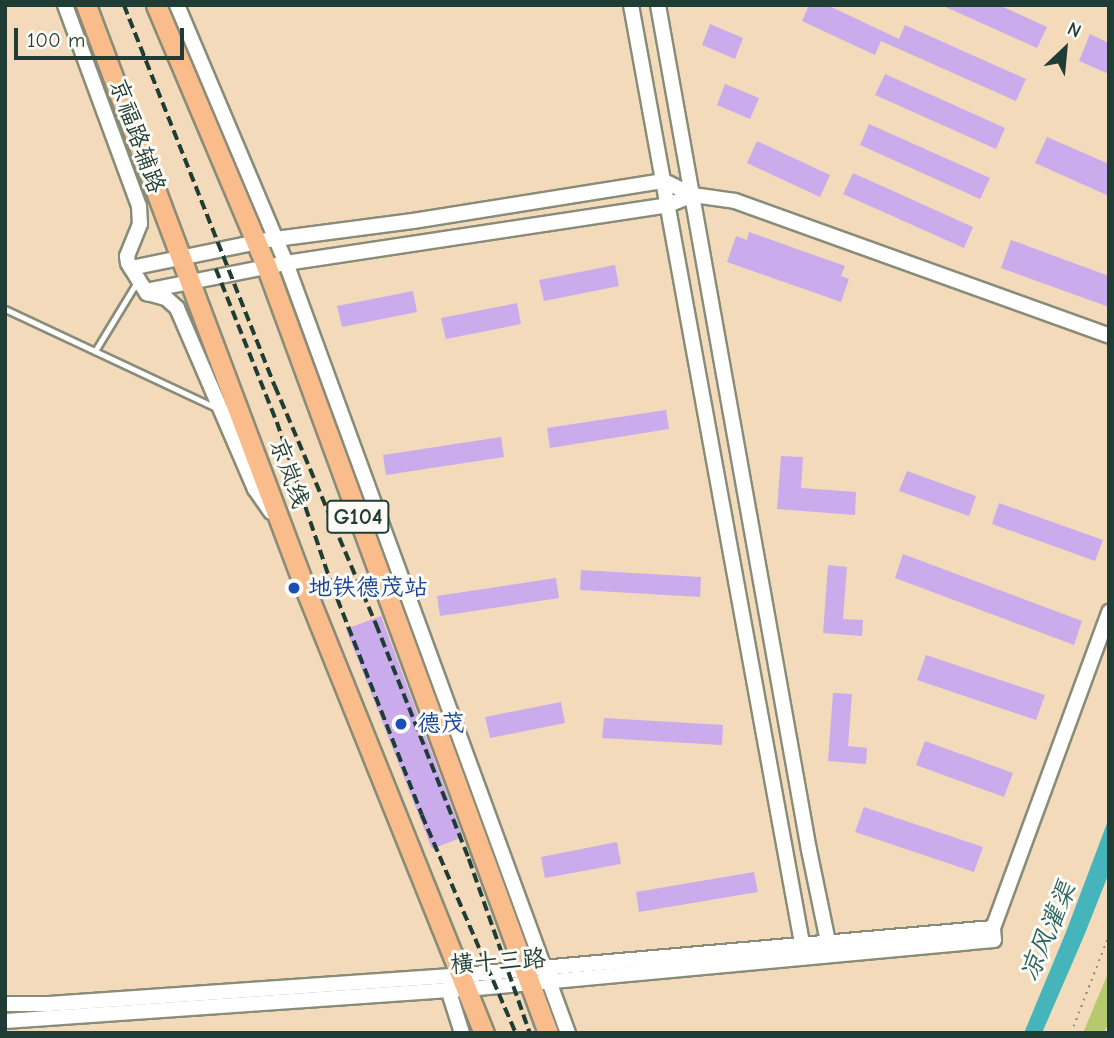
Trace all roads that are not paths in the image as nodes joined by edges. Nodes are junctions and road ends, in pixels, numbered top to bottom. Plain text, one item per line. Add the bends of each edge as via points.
1 (65, 5) edge
2 (86, 5) edge
3 (156, 5) edge
4 (177, 5) edge
5 (631, 5) edge
6 (658, 5) edge
7 (664, 181) junction
8 (693, 195) junction
9 (668, 205) junction
10 (276, 239) junction
11 (256, 242) junction
12 (182, 257) junction
13 (277, 266) junction
14 (139, 280) junction
15 (192, 283) junction
16 (5, 309) edge
17 (1109, 336) edge
18 (96, 351) junction
19 (219, 410) junction
20 (283, 528) junction
21 (1109, 612) edge
22 (830, 948) junction
23 (803, 952) junction
24 (535, 975) junction
25 (459, 985) junction
26 (5, 1004) edge
27 (5, 1021) edge
28 (462, 1033) edge
29 (484, 1033) edge
30 (548, 1033) edge
31 (568, 1033) edge

1 - 14 street, 京福路辅路 via 139,206 140,224 127,256
2 - 12 highway, 京岚线 / G104
3 - 11 highway, 京岚线 / G104
4 - 10 street
5 - 7 street
6 - 8 street
7 - 8 street
7 - 9 street
7 - 10 street
8 - 9 street
8 - 17 street via 736,201
8 - 22 street
9 - 13 street
9 - 23 street
10 - 11 street
10 - 13 street
11 - 12 street
11 - 13 highway, 京岚线 / G104
12 - 14 street
12 - 15 highway, 京岚线 / G104
13 - 15 street
13 - 24 highway, 京岚线 / G104
14 - 15 street
14 - 18 lane
14 - 19 street via 176,305
15 - 20 highway, 京岚线 / G104
16 - 18 lane
18 - 19 lane
19 - 20 street via 255,489
20 - 25 highway, 京岚线 / G104
21 - 22 street, 横十三路 via 993,934
22 - 23 street, 横十三路
23 - 24 street, 横十三路
24 - 25 street, 横十三路
24 - 30 highway, 京岚线 / G104
24 - 31 street
25 - 26 street, 横十三路
25 - 27 street, 横十三路
25 - 28 street
25 - 29 highway, 京岚线 / G104

